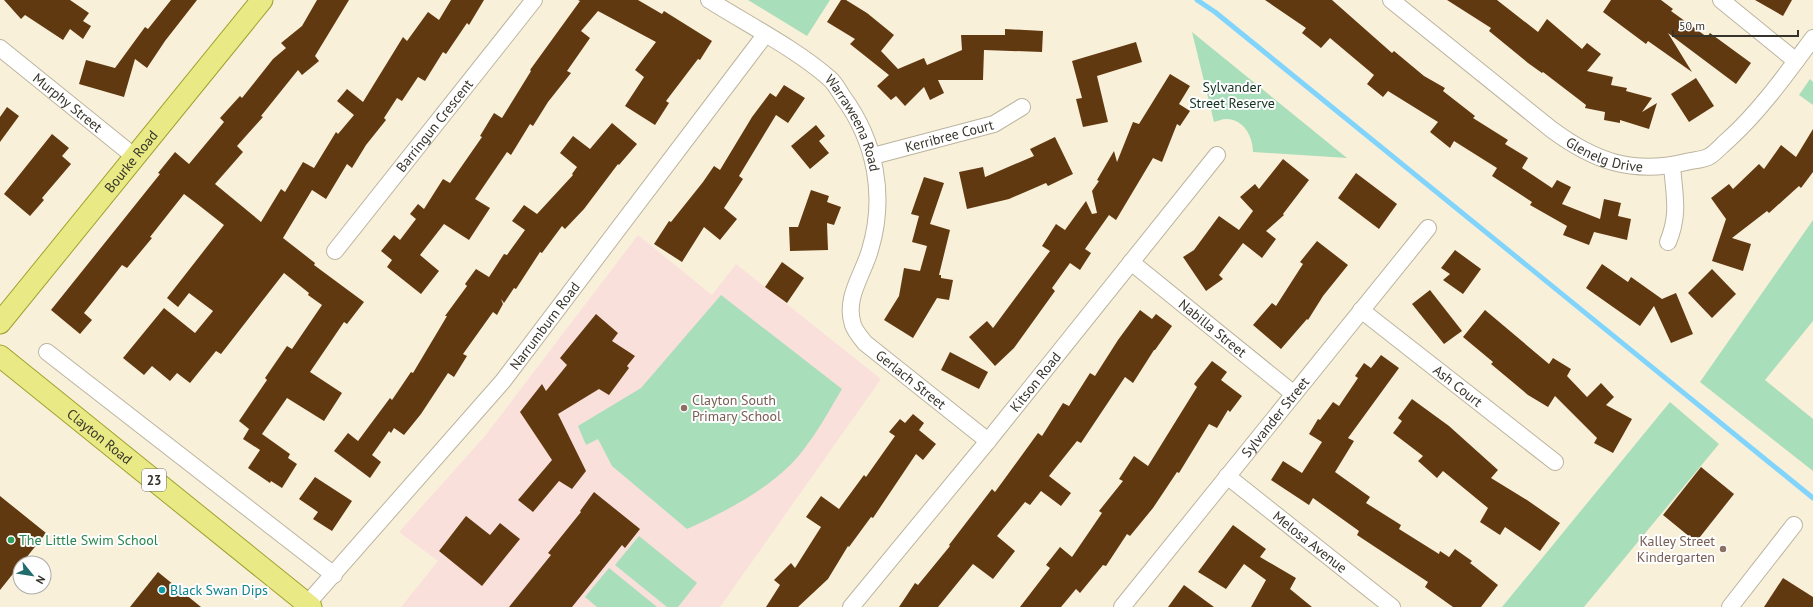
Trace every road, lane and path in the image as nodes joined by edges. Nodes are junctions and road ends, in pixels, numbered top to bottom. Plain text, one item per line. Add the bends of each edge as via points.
1 (262, 0) edge
2 (534, 0) edge
3 (709, 0) edge
4 (1391, 0) edge
5 (1721, 0) edge
6 (765, 35) junction
7 (1813, 38) edge
8 (0, 48) edge
9 (1796, 61) junction
10 (1022, 107) dead end
11 (1217, 155) dead end
12 (873, 156) junction
13 (135, 157) junction
14 (1672, 165) junction
15 (1428, 228) dead end
16 (1668, 242) dead end
17 (335, 251) dead end
18 (1131, 262) junction
19 (850, 308) joint
20 (1361, 310) junction
21 (0, 323) edge
22 (47, 352) dead end
23 (0, 356) edge
24 (1294, 394) junction
25 (988, 441) junction
26 (1555, 462) dead end
27 (1228, 476) junction
28 (1794, 525) dead end
29 (334, 575) junction
30 (309, 606) edge
31 (851, 607) edge
32 (1122, 607) edge
33 (1392, 607) edge
34 (1730, 607) edge

1 - 13 main road, Bourke Road
2 - 17 street, Barringun Crescent
3 - 6 street, Warraweena Road
4 - 14 street, Glenelg Drive via 1575,147 1615,163
5 - 9 street
6 - 12 street, Warraweena Road via 806,60 830,79 852,110
6 - 29 street, Narrumburn Road via 503,381
7 - 9 street, Glenelg Drive
8 - 13 street, Murphy Street
9 - 14 street, Glenelg Drive via 1749,121 1710,156
10 - 12 street, Kerribree Court via 994,124
11 - 18 street, Kitson Road
12 - 19 street, Warraweena Road via 878,186 877,221 870,250 852,294
13 - 21 main road, Bourke Road
14 - 16 street via 1676,214
15 - 20 street, Sylvander Street
18 - 24 street, Nabilla Street
18 - 25 street, Kitson Road
19 - 25 street, Gerlach Street via 853,326 865,343
20 - 24 street, Sylvander Street
20 - 26 street, Ash Court
22 - 29 street
23 - 30 main road, Clayton Road / 23
24 - 27 street, Sylvander Street
25 - 31 street, Kitson Road
27 - 32 street, Sylvander Street
27 - 33 street, Melosa Avenue
28 - 34 street
29 - 30 street, Narrumburn Road

